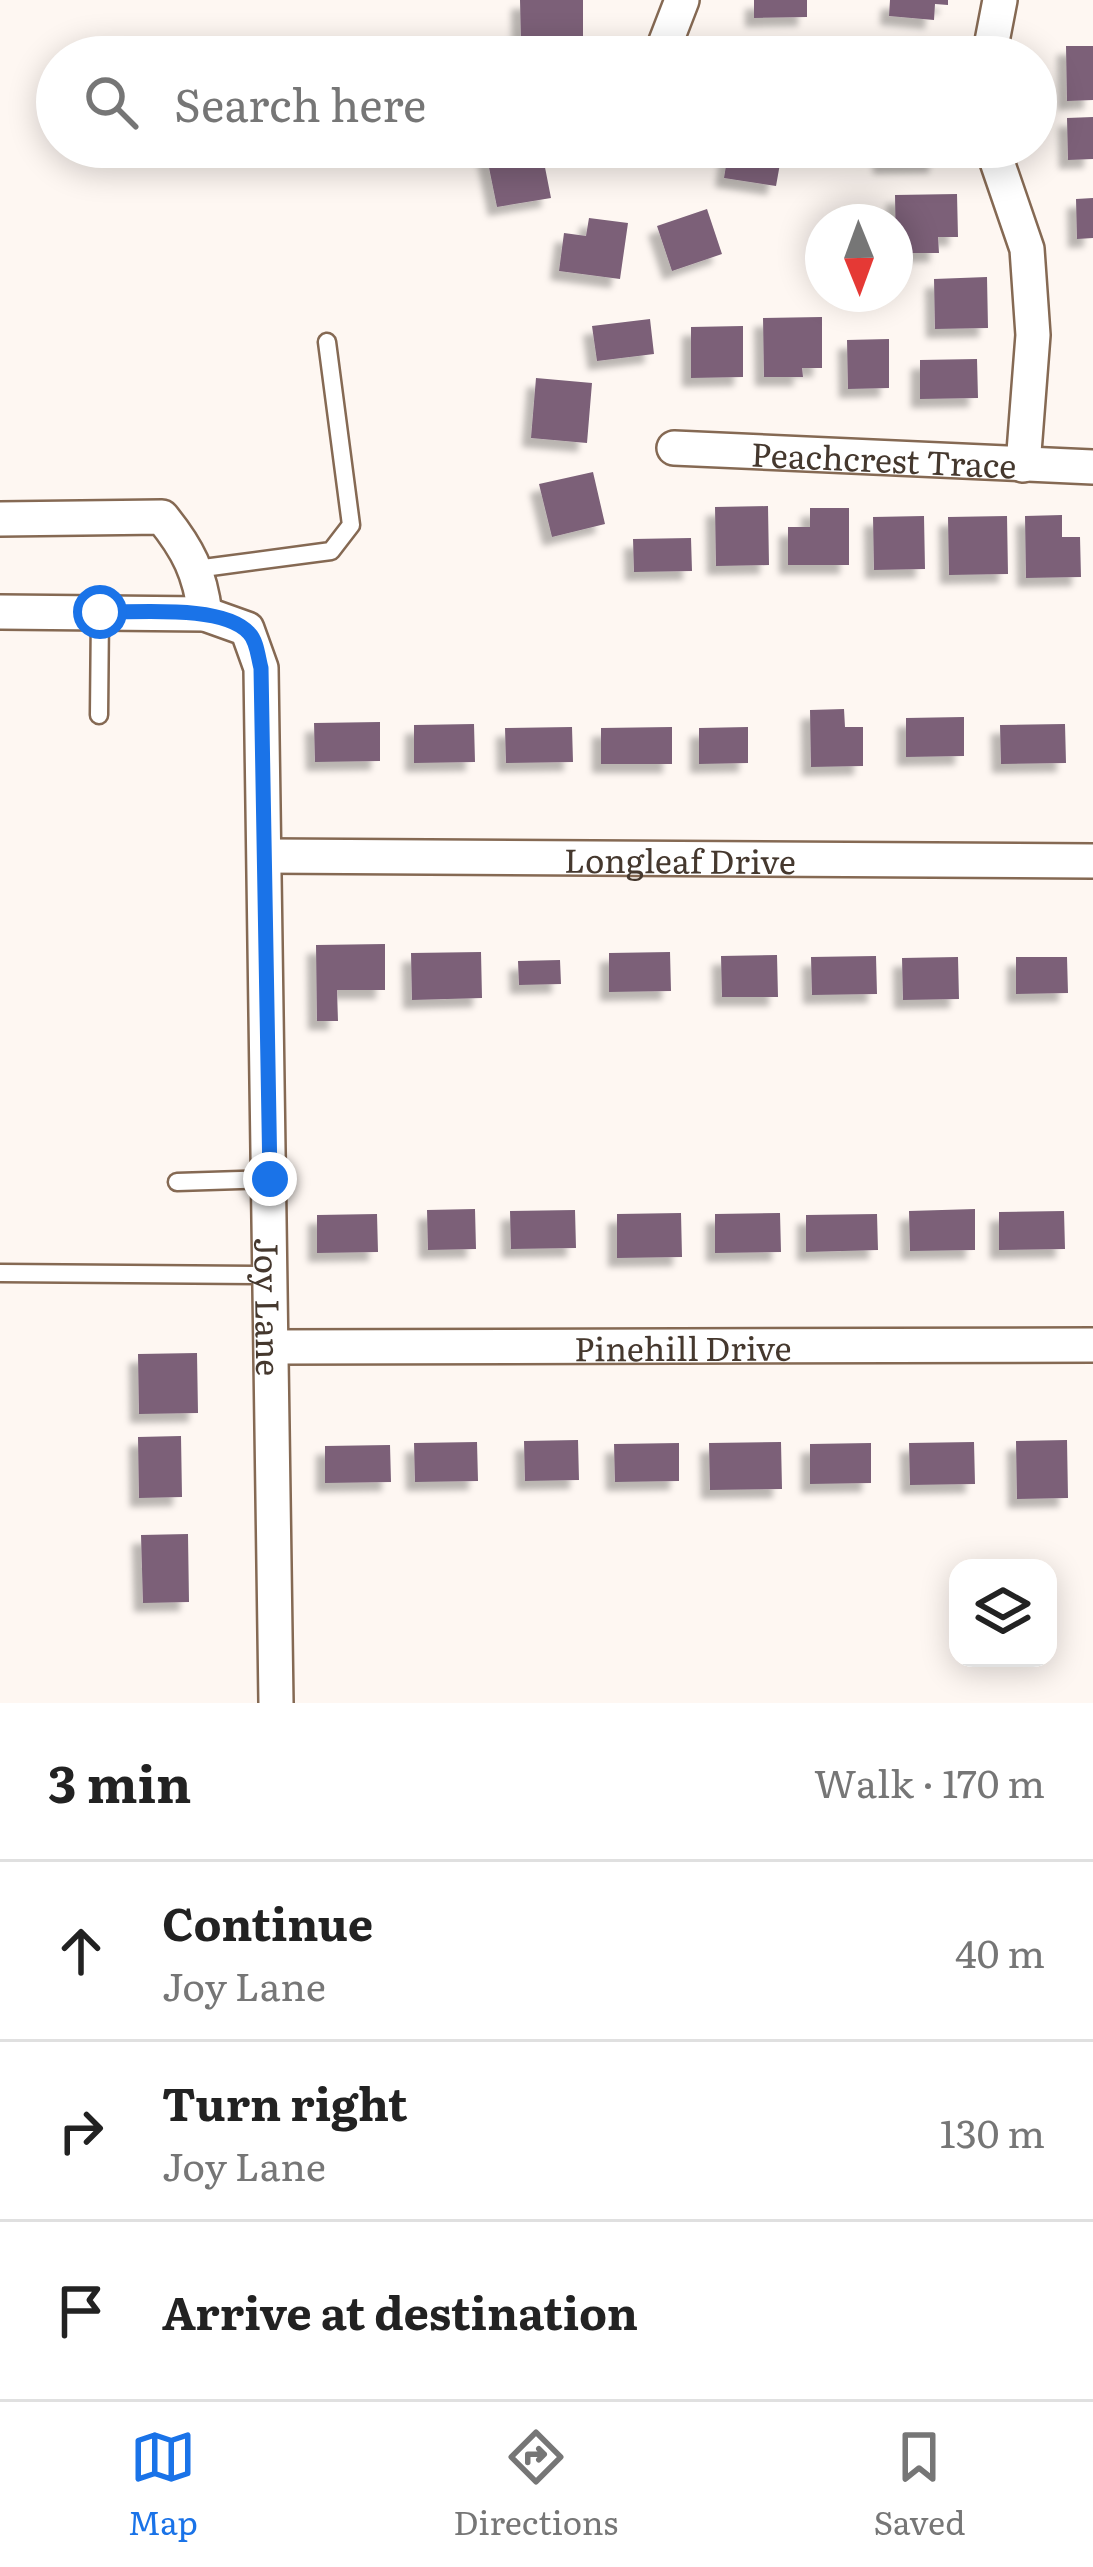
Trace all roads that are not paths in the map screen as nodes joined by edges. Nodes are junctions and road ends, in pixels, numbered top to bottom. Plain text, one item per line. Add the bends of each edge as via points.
1 (682, 0) edge
2 (1000, 0) edge
3 (668, 36) edge
4 (993, 36) edge
5 (999, 168) edge
6 (327, 342) dead end
7 (674, 448) dead end
8 (1023, 465) junction
9 (1093, 467) edge
10 (0, 519) edge
11 (196, 569) junction
12 (0, 612) edge
13 (100, 612) junction
14 (205, 614) junction
15 (99, 715) dead end
16 (266, 856) junction
17 (1093, 861) edge
18 (270, 1179) junction
19 (177, 1182) dead end
20 (0, 1273) edge
21 (272, 1276) junction
22 (1093, 1345) edge
23 (272, 1347) junction
24 (276, 1703) edge

1 - 3 street
2 - 4 street
5 - 8 street via 1027,249 1034,335
6 - 11 lane via 351,525 331,551
7 - 8 street, Peachcrest Trace
8 - 9 street, Peachcrest Trace
10 - 11 street via 162,518
11 - 14 street
12 - 13 street
13 - 14 street
13 - 15 lane
14 - 16 street, Joy Lane via 247,629 261,668
16 - 17 street, Longleaf Drive
16 - 18 street, Joy Lane
18 - 19 lane
18 - 21 street, Joy Lane
20 - 21 lane
21 - 23 street, Joy Lane
22 - 23 street, Pinehill Drive
23 - 24 street, Joy Lane

